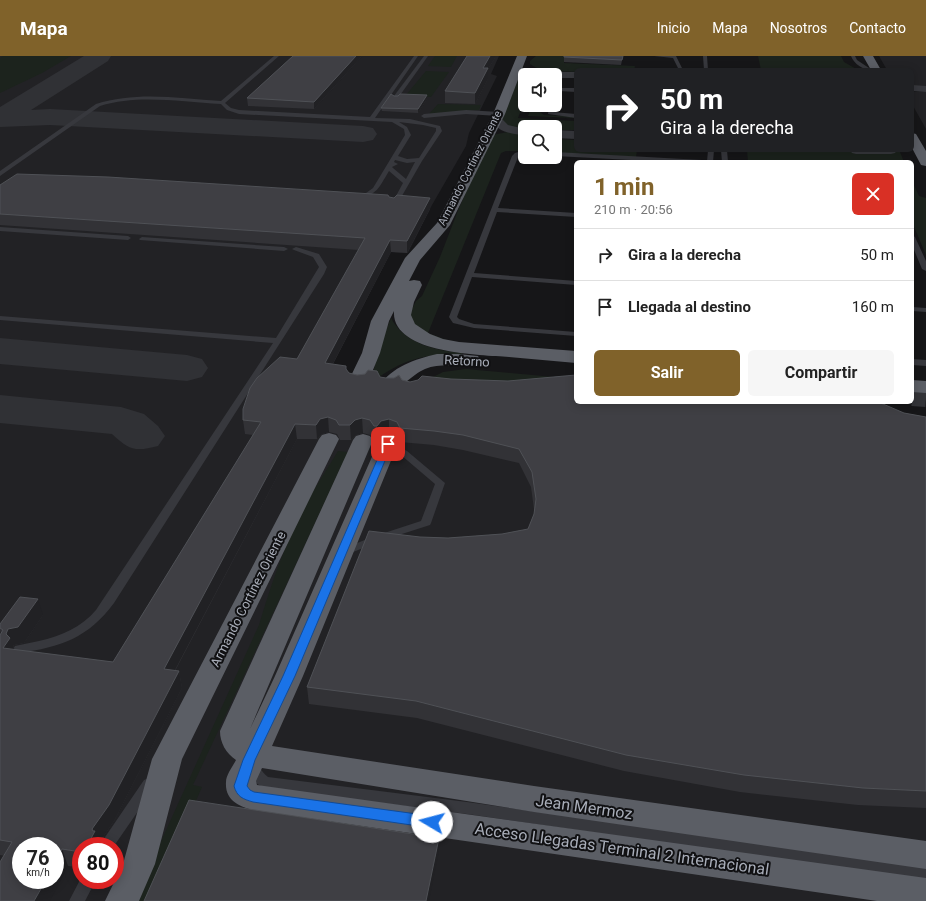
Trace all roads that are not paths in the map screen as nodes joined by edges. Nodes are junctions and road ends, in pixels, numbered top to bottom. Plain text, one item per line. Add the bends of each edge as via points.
1 (277, 56) edge
2 (416, 56) edge
3 (426, 56) edge
4 (656, 56) edge
5 (674, 56) edge
6 (705, 56) edge
7 (853, 56) edge
8 (868, 56) edge
9 (523, 57) edge
10 (680, 68) edge
11 (706, 68) edge
12 (867, 68) edge
13 (875, 68) edge
14 (562, 76) edge
15 (574, 76) edge
16 (518, 78) edge
17 (398, 81) junction
18 (510, 83) junction
19 (404, 86) junction
20 (393, 88) junction
21 (562, 90) edge
22 (574, 90) edge
23 (396, 97) edge
24 (222, 103) junction
25 (385, 112) edge
26 (550, 112) edge
27 (424, 116) dead end
28 (497, 116) junction
29 (574, 116) edge
30 (371, 119) junction
31 (380, 119) junction
32 (389, 120) junction
33 (518, 131) edge
34 (562, 134) edge
35 (574, 135) edge
36 (914, 142) edge
37 (683, 152) dead end
38 (670, 153) dead end
39 (518, 154) edge
40 (562, 154) edge
41 (395, 156) junction
42 (670, 160) joint
43 (683, 160) edge
44 (926, 162) edge
45 (417, 163) junction
46 (389, 166) junction
47 (0, 174) edge
48 (0, 180) edge
49 (8, 180) edge
50 (406, 182) junction
51 (348, 199) edge
52 (394, 207) edge
53 (495, 210) junction
54 (574, 215) edge
55 (444, 225) junction
56 (0, 229) edge
57 (128, 238) edge
58 (142, 239) edge
59 (914, 242) edge
60 (284, 249) edge
61 (296, 250) edge
62 (926, 269) edge
63 (470, 275) junction
64 (574, 283) edge
65 (914, 309) edge
66 (926, 310) edge
67 (0, 318) edge
68 (574, 334) edge
69 (278, 342) junction
70 (574, 357) edge
71 (914, 362) edge
72 (926, 363) edge
73 (505, 364) junction
74 (574, 370) edge
75 (358, 382) edge
76 (389, 386) edge
77 (914, 386) edge
78 (926, 387) edge
79 (411, 389) edge
80 (329, 439) dead end
81 (363, 440) dead end
82 (388, 442) joint
83 (341, 554) junction
84 (19, 649) edge
85 (167, 759) junction
86 (249, 760) junction
87 (112, 837) edge
88 (926, 855) edge
89 (926, 874) edge
90 (83, 889) edge
91 (926, 893) edge
92 (77, 901) edge
93 (122, 901) edge

1 - 24 lane
2 - 17 lane
3 - 19 lane
4 - 5 lane
5 - 10 lane
6 - 11 lane
7 - 12 lane via 855,61
8 - 13 highway
9 - 18 highway, Armando Cortínez Oriente
14 - 15 street
16 - 18 street
17 - 19 lane
17 - 20 lane
18 - 28 highway, Armando Cortínez Oriente
19 - 20 lane
19 - 23 lane
20 - 30 lane
21 - 22 lane
24 - 30 lane via 228,109 239,112
24 - 47 lane via 130,98 103,103
25 - 31 lane
26 - 29 lane
27 - 28 lane via 466,112
28 - 33 street via 498,124
28 - 55 highway, Armando Cortínez Oriente
30 - 31 lane
31 - 32 lane
32 - 41 lane via 403,126 408,132
32 - 45 lane via 423,122 438,127 439,131
34 - 35 street
36 - 44 highway
37 - 43 lane
38 - 42 lane
39 - 53 lane
40 - 42 lane
41 - 45 lane
41 - 46 lane
45 - 46 lane via 402,162
45 - 50 lane
46 - 50 lane
46 - 51 lane via 372,192
48 - 49 lane
50 - 52 lane
53 - 54 lane
53 - 63 lane
55 - 70 highway via 402,309 406,326 424,338 440,344
55 - 75 highway, Armando Cortínez Oriente via 413,258 380,321 371,353
56 - 57 lane
58 - 60 lane
59 - 62 lane
61 - 69 lane via 316,256 323,267
63 - 64 lane
63 - 68 lane via 453,316 456,321 474,326
65 - 66 lane
67 - 69 lane
69 - 84 lane via 110,600 90,623 62,639
71 - 72 lane
73 - 74 highway, Retorno
73 - 76 highway, Retorno via 452,358 435,360 411,368
73 - 79 highway, Retorno via 444,367 427,373
77 - 78 highway
80 - 85 highway, Armando Cortínez Oriente
81 - 88 highway via 235,731 238,745 247,752 368,774
82 - 83 highway, Acceso Llegadas Terminal 2 Internacional
82 - 83 lane via 440,483 426,523
83 - 86 highway, Acceso Llegadas Terminal 2 Internacional via 289,676
85 - 87 lane
85 - 93 highway, Armando Cortínez Oriente via 139,864
86 - 89 lane, Jean Mermoz via 253,771 265,782 467,808
86 - 91 highway, Acceso Llegadas Terminal 2 Internacional via 240,786 245,794 253,797
90 - 92 lane

